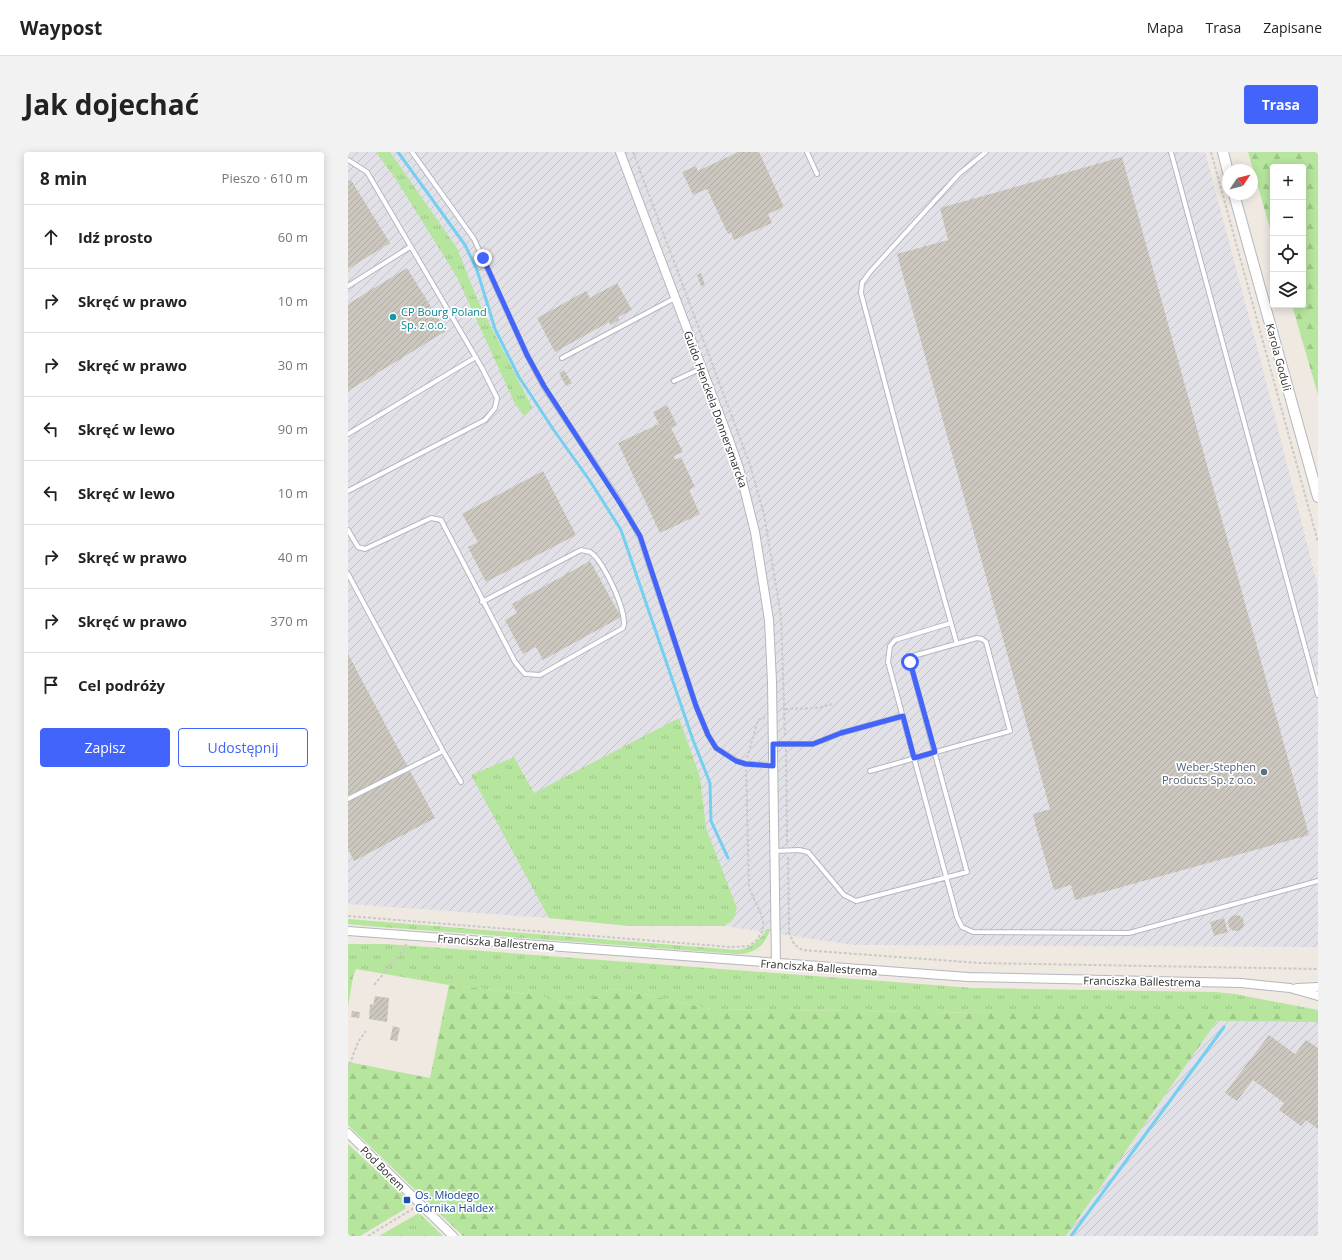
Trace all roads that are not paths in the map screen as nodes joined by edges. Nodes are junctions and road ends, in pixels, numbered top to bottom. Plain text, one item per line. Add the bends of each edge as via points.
1 (412, 152) edge
2 (620, 152) edge
3 (807, 152) edge
4 (986, 152) edge
5 (1171, 152) edge
6 (1223, 152) edge
7 (348, 160) edge
8 (1226, 164) edge
9 (817, 174) dead end
10 (1236, 200) edge
11 (410, 247) junction
12 (348, 286) edge
13 (675, 298) junction
14 (476, 357) junction
15 (562, 358) dead end
16 (703, 368) junction
17 (674, 381) dead end
18 (348, 434) edge
19 (348, 491) edge
20 (1318, 497) edge
21 (348, 530) edge
22 (348, 574) edge
23 (482, 602) junction
24 (951, 623) junction
25 (957, 644) junction
26 (1318, 695) edge
27 (903, 716) junction
28 (773, 744) junction
29 (443, 751) junction
30 (935, 752) junction
31 (914, 758) junction
32 (773, 766) junction
33 (870, 771) dead end
34 (460, 782) dead end
35 (348, 799) edge
36 (775, 851) junction
37 (946, 878) junction
38 (1318, 881) edge
39 (348, 931) edge
40 (776, 964) junction
41 (1318, 987) edge
42 (1290, 988) junction
43 (1318, 996) edge
44 (348, 1133) edge
45 (453, 1236) edge

1 - 32 lane via 474,239 527,355 544,386 640,536 708,735 716,748 736,761
2 - 13 street, Guido Henckela Donnersmarcka
3 - 9 lane
4 - 24 lane via 959,174 870,272 862,283 861,293
5 - 26 lane
6 - 8 street
7 - 11 lane via 367,172
10 - 20 street, Karola Goduli
11 - 12 lane
11 - 14 lane
13 - 15 lane
13 - 16 street, Guido Henckela Donnersmarcka
14 - 18 lane
14 - 19 lane via 497,398 495,408 485,420
16 - 17 lane
16 - 28 street, Guido Henckela Donnersmarcka via 739,468 756,538 766,594 771,649
21 - 23 lane via 358,547 365,549 432,518 441,520
22 - 29 lane
23 - 23 lane via 581,550 591,552 599,562 622,605 625,623 623,628 540,675 525,674 515,662
24 - 25 lane
24 - 27 lane via 904,636 890,646 888,662
25 - 30 lane via 913,656 910,662
25 - 30 lane via 977,638 986,642 1010,731
27 - 28 lane via 841,733 813,744
27 - 31 lane
28 - 32 street, Guido Henckela Donnersmarcka
29 - 34 lane
29 - 35 lane
30 - 31 lane
30 - 37 lane via 967,872
31 - 33 lane
31 - 37 lane
32 - 36 street, Guido Henckela Donnersmarcka
36 - 37 lane via 808,852 852,901
36 - 40 street, Guido Henckela Donnersmarcka
37 - 38 lane via 957,917 962,927 973,932 1129,932
39 - 40 street, Franciszka Ballestrema
40 - 42 street, Franciszka Ballestrema via 968,978 1235,983
41 - 42 street, Franciszka Ballestrema
42 - 43 street, Franciszka Ballestrema
44 - 45 street, Pod Borem

